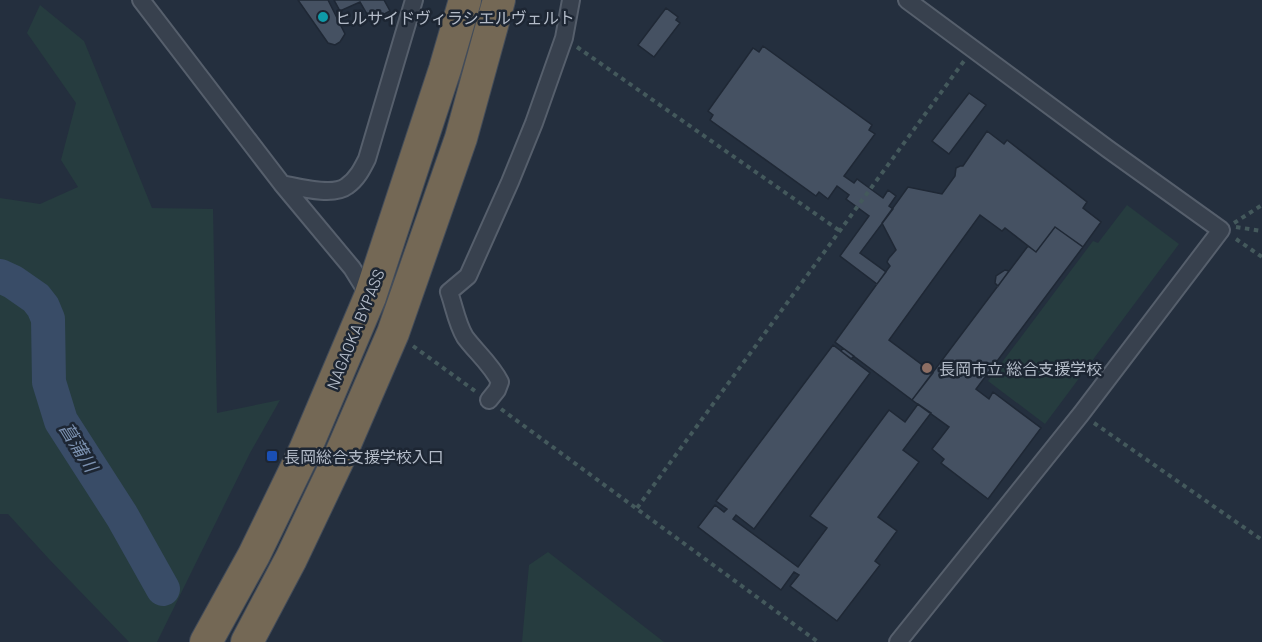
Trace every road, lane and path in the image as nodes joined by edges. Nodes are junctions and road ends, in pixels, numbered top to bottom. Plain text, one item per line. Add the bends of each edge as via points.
1 (141, 0) edge
2 (414, 0) edge
3 (465, 0) edge
4 (499, 0) edge
5 (571, 0) edge
6 (907, 0) edge
7 (564, 38) junction
8 (974, 48) junction
9 (282, 184) junction
10 (1262, 205) edge
11 (1221, 230) junction
12 (840, 231) junction
13 (1262, 231) edge
14 (1262, 258) edge
15 (370, 297) junction
16 (393, 333) junction
17 (489, 400) junction
18 (1081, 414) junction
19 (637, 508) junction
20 (1262, 540) edge
21 (206, 642) edge
22 (247, 642) edge
23 (818, 642) edge
24 (898, 642) edge

1 - 9 street
2 - 9 street via 367,159 357,177 346,188 334,191
3 - 15 highway, NAGAOKA BYPASS
4 - 16 highway, NAGAOKA BYPASS via 460,138
5 - 7 street
6 - 8 street
7 - 12 path
7 - 17 street via 534,123 468,276 449,292 460,328 500,382
8 - 11 street
8 - 12 path
9 - 15 street via 352,268
10 - 13 path via 1230,225
11 - 14 path
11 - 18 street
12 - 19 path
15 - 21 highway, NAGAOKA BYPASS via 305,450
16 - 17 path
16 - 22 highway, NAGAOKA BYPASS via 339,458
17 - 19 path
18 - 20 path
18 - 24 street
19 - 23 path

